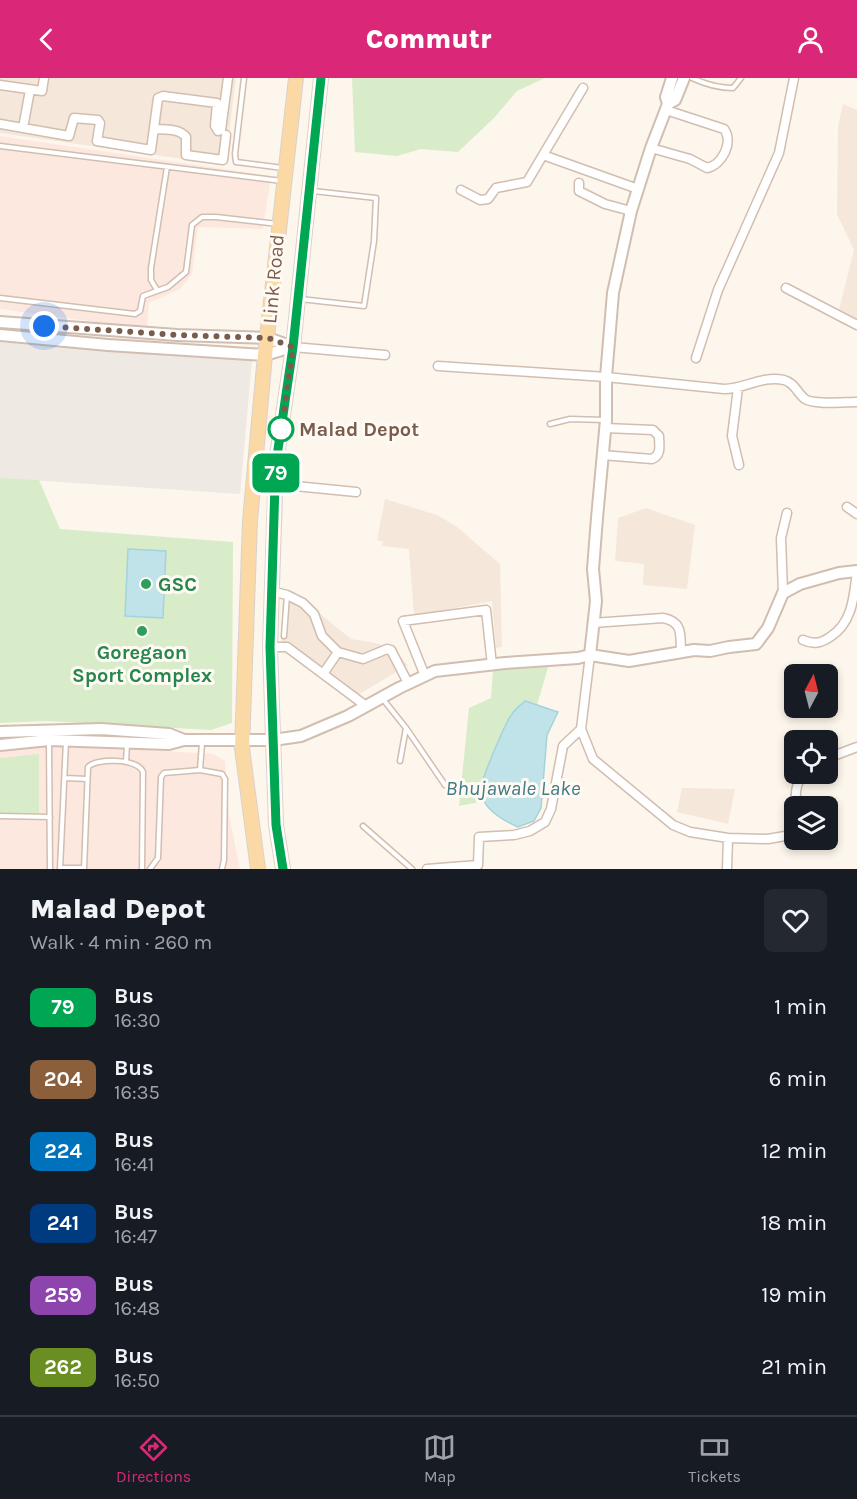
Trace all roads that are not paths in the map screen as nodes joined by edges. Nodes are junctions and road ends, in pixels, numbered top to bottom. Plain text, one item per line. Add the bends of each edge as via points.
1 (44, 78) edge
2 (228, 78) edge
3 (244, 78) edge
4 (296, 78) edge
5 (321, 78) edge
6 (672, 78) edge
7 (684, 78) edge
8 (692, 78) edge
9 (741, 78) edge
10 (794, 78) edge
11 (0, 85) edge
12 (583, 88) dead end
13 (30, 90) junction
14 (667, 107) junction
15 (0, 124) edge
16 (23, 128) junction
17 (154, 129) junction
18 (226, 135) dead end
19 (0, 146) edge
20 (651, 147) junction
21 (543, 155) junction
22 (167, 167) junction
23 (285, 175) junction
24 (577, 187) dead end
25 (638, 189) junction
26 (309, 190) junction
27 (461, 190) dead end
28 (631, 211) junction
29 (279, 224) junction
30 (786, 288) dead end
31 (157, 290) junction
32 (0, 298) edge
33 (298, 298) junction
34 (0, 322) edge
35 (857, 325) edge
36 (110, 330) junction
37 (0, 335) edge
38 (268, 338) junction
39 (108, 345) junction
40 (293, 347) junction
41 (265, 355) junction
42 (385, 355) dead end
43 (696, 358) dead end
44 (438, 366) dead end
45 (606, 376) junction
46 (738, 388) junction
47 (857, 402) edge
48 (550, 423) dead end
49 (605, 424) junction
50 (602, 455) junction
51 (739, 465) dead end
52 (275, 484) junction
53 (356, 492) dead end
54 (847, 507) dead end
55 (787, 513) dead end
56 (857, 514) edge
57 (857, 571) edge
58 (271, 591) junction
59 (783, 594) junction
60 (287, 595) junction
61 (593, 623) junction
62 (270, 627) junction
63 (285, 627) junction
64 (284, 636) dead end
65 (803, 640) dead end
66 (270, 647) junction
67 (338, 652) junction
68 (681, 653) junction
69 (590, 655) junction
70 (492, 665) junction
71 (323, 674) junction
72 (425, 676) junction
73 (408, 683) junction
74 (381, 698) junction
75 (366, 706) junction
76 (406, 728) junction
77 (581, 729) junction
78 (0, 732) edge
79 (67, 735) junction
80 (242, 736) junction
81 (49, 740) junction
82 (184, 740) junction
83 (202, 740) junction
84 (273, 740) junction
85 (127, 743) junction
86 (0, 745) edge
87 (857, 747) edge
88 (838, 754) edge
89 (400, 761) dead end
90 (126, 762) junction
91 (200, 770) junction
92 (65, 778) junction
93 (87, 779) junction
94 (445, 785) dead end
95 (0, 816) edge
96 (50, 816) junction
97 (363, 826) dead end
98 (784, 836) edge
99 (728, 837) junction
100 (60, 868) edge
101 (50, 869) edge
102 (84, 869) edge
103 (142, 869) edge
104 (150, 869) edge
105 (222, 869) edge
106 (257, 869) edge
107 (283, 869) edge
108 (412, 869) edge
109 (427, 869) edge
110 (727, 869) edge

1 - 13 street via 42,91
2 - 17 street via 221,130 215,126 217,103 163,96 158,98
3 - 23 lane via 236,162
4 - 23 main road, Link Road
5 - 26 main road, Link Road
6 - 14 street
7 - 14 street via 675,100
8 - 9 lane via 708,85 733,88
10 - 43 street via 779,153 718,290
11 - 13 street
12 - 21 street
13 - 16 street
14 - 20 street
14 - 20 street via 724,129 729,146 718,164 707,168
15 - 16 street
16 - 17 street via 69,136 74,118 98,120 97,141 151,150
17 - 18 street via 183,134 186,155 223,160
19 - 22 lane
20 - 25 street
21 - 25 street
21 - 27 street via 527,182 496,188 488,199 480,200
22 - 23 lane
22 - 31 lane via 151,280
23 - 29 main road, Link Road
24 - 28 street via 605,204
25 - 28 street
26 - 33 main road, Link Road
26 - 33 lane via 376,198 374,241 364,306
28 - 45 street via 614,293
29 - 31 lane via 202,217 192,225 186,272 168,287
29 - 38 main road, Link Road
30 - 35 street
31 - 32 lane via 143,296 140,311 135,314
33 - 40 main road, Link Road
34 - 36 street
36 - 38 street
36 - 39 street
37 - 39 street
38 - 40 street
38 - 41 main road, Link Road
39 - 41 street
40 - 41 street
40 - 42 street
40 - 52 main road, Link Road
41 - 80 main road, Link Road via 250,521
44 - 45 street
45 - 46 street
45 - 49 street
46 - 47 street via 760,380 784,380 813,402
46 - 51 street via 732,436
48 - 49 lane via 570,419
49 - 50 street
49 - 50 street via 653,430 659,436 660,452 652,459
50 - 61 street
52 - 53 street
52 - 58 main road, Link Road
54 - 56 street
55 - 59 street via 781,538
57 - 59 street via 800,584
57 - 65 street via 854,597 843,625 822,642 811,644
58 - 60 street
58 - 62 main road, Link Road
59 - 68 street via 756,644
60 - 63 lane
60 - 67 street via 314,614 322,636
61 - 68 street via 672,620 679,629
61 - 69 street
62 - 63 lane
62 - 66 main road, Link Road
63 - 64 lane
66 - 71 street via 287,647
66 - 84 main road, Link Road
67 - 71 street
67 - 73 street via 363,659 391,650
68 - 69 street via 628,661
69 - 70 street
69 - 77 street
70 - 72 street via 435,671
70 - 72 street via 486,610 403,621
71 - 75 street
72 - 73 street
73 - 74 street
74 - 75 street
74 - 76 lane
75 - 84 street via 301,736
76 - 89 lane
76 - 94 lane
77 - 99 street via 593,759 673,825 690,832
77 - 109 street via 563,746 545,822 514,835 479,837 478,865
78 - 79 street
79 - 81 street
79 - 82 street via 100,729 169,734
79 - 85 street
79 - 92 lane
80 - 83 street
80 - 84 street
80 - 106 main road, Link Road
81 - 86 street
81 - 96 lane
82 - 83 street
82 - 85 street via 170,744
83 - 91 lane
84 - 107 main road, Link Road via 276,825
85 - 90 lane
87 - 88 street
90 - 93 lane via 91,763
90 - 103 lane via 142,767 143,772
91 - 104 lane via 164,773 161,777 158,858
91 - 105 lane via 222,774 225,779
92 - 93 lane
92 - 100 lane
93 - 102 lane
95 - 96 lane
96 - 101 lane
97 - 108 lane
98 - 99 street
99 - 110 street
100 - 102 lane

